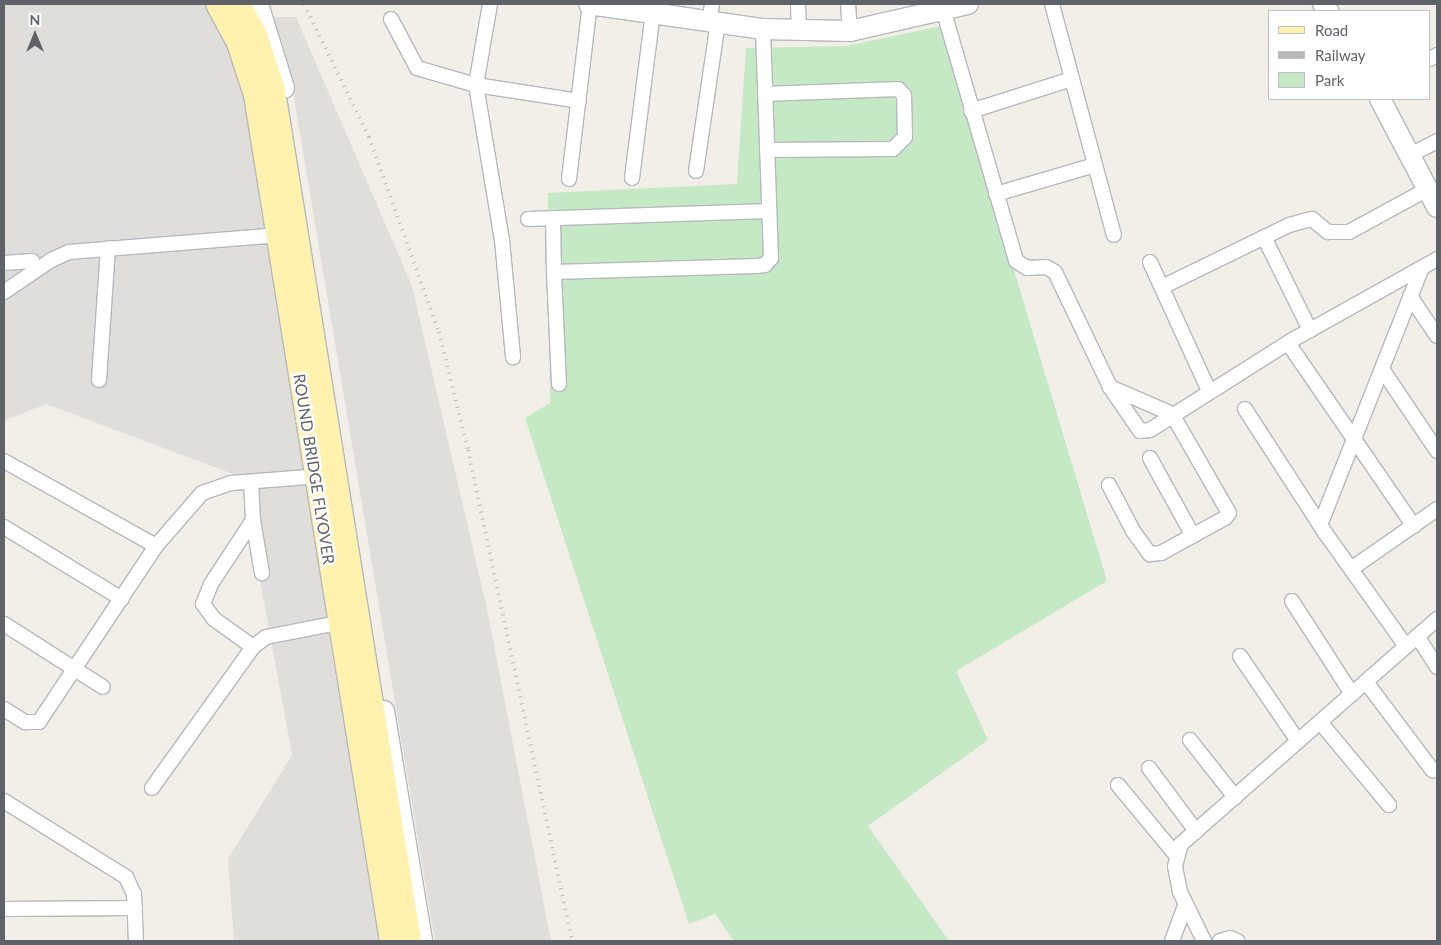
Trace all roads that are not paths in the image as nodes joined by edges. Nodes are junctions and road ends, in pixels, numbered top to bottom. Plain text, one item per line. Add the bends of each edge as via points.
1 (210, 4) edge
2 (217, 4) edge
3 (239, 4) edge
4 (258, 4) edge
5 (490, 4) edge
6 (590, 4) edge
7 (798, 4) edge
8 (848, 4) edge
9 (968, 4) edge
10 (1052, 4) edge
11 (634, 6) edge
12 (943, 10) junction
13 (654, 11) junction
14 (713, 15) edge
15 (391, 19) dead end
16 (763, 29) junction
17 (799, 30) junction
18 (850, 31) junction
19 (1072, 79) junction
20 (476, 85) junction
21 (765, 94) junction
22 (1381, 100) edge
23 (579, 101) junction
24 (971, 111) junction
25 (1437, 141) edge
26 (767, 150) junction
27 (1412, 154) junction
28 (1095, 165) junction
29 (696, 171) dead end
30 (632, 178) dead end
31 (569, 179) dead end
32 (1428, 189) junction
33 (996, 194) junction
34 (1437, 207) edge
35 (769, 211) junction
36 (528, 219) dead end
37 (553, 220) junction
38 (1114, 235) dead end
39 (270, 236) junction
40 (1264, 237) junction
41 (108, 248) junction
42 (1437, 259) edge
43 (1150, 262) dead end
44 (4, 263) edge
45 (1420, 270) junction
46 (34, 271) junction
47 (554, 272) junction
48 (1162, 288) junction
49 (4, 292) edge
50 (1410, 296) junction
51 (1310, 330) junction
52 (1437, 336) edge
53 (1288, 343) junction
54 (513, 356) dead end
55 (1382, 368) junction
56 (99, 380) dead end
57 (559, 384) dead end
58 (1110, 387) junction
59 (1210, 391) junction
60 (1244, 409) dead end
61 (1172, 414) junction
62 (1355, 441) junction
63 (1437, 452) edge
64 (1150, 458) dead end
65 (4, 460) edge
66 (308, 477) junction
67 (251, 483) junction
68 (1109, 485) dead end
69 (1437, 509) edge
70 (253, 520) junction
71 (1320, 525) junction
72 (1414, 526) junction
73 (4, 527) edge
74 (1193, 536) junction
75 (156, 546) junction
76 (1351, 570) junction
77 (262, 573) dead end
78 (122, 599) junction
79 (1292, 601) dead end
80 (1437, 619) edge
81 (4, 624) edge
82 (332, 624) junction
83 (1418, 636) junction
84 (1406, 646) junction
85 (253, 647) junction
86 (1240, 656) dead end
87 (1437, 667) edge
88 (76, 668) junction
89 (1366, 682) junction
90 (104, 687) dead end
91 (1352, 694) junction
92 (4, 709) edge
93 (1320, 722) junction
94 (1190, 740) dead end
95 (1298, 741) junction
96 (1149, 768) dead end
97 (1433, 771) dead end
98 (1118, 785) dead end
99 (152, 788) dead end
100 (1235, 797) junction
101 (4, 801) edge
102 (1389, 805) dead end
103 (1196, 831) junction
104 (1176, 855) junction
105 (1186, 903) junction
106 (135, 908) junction
107 (4, 909) edge
108 (136, 941) edge
109 (383, 941) edge
110 (391, 941) edge
111 (410, 941) edge
112 (422, 941) edge
113 (1172, 941) edge
114 (1204, 941) edge
115 (1220, 941) edge
116 (1237, 941) edge

1 - 39 street via 230,41 247,94
2 - 110 main road, ROUND BRIDGE FLYOVER via 238,43 255,95
3 - 111 main road, ROUND BRIDGE FLYOVER via 256,35 274,91
4 - 112 street via 283,86 326,373
5 - 20 street
6 - 11 street
6 - 23 street
7 - 17 street
8 - 18 street
9 - 12 street
10 - 19 street
11 - 13 street
12 - 18 street
12 - 24 street
13 - 14 street
13 - 30 street
14 - 16 street
14 - 29 street
15 - 20 street via 417,68
16 - 17 street
16 - 21 street
17 - 18 street
19 - 24 street
19 - 28 street
20 - 23 street
20 - 54 street via 502,240
21 - 26 street
21 - 26 street via 898,89 904,95 905,137 893,149
22 - 27 street
23 - 31 street
24 - 33 street
25 - 27 street
26 - 35 street
27 - 32 street
28 - 33 street
28 - 38 street
32 - 34 street
32 - 40 street via 1349,232 1328,232 1312,218
33 - 58 street via 1016,261 1027,268 1046,267 1055,272
35 - 37 street
35 - 47 street via 771,258 765,265
36 - 37 street
37 - 47 street
39 - 41 street
39 - 66 street
40 - 48 street
40 - 51 street
41 - 46 street via 70,252
41 - 56 street
42 - 45 street
43 - 48 street
44 - 46 street via 32,261
45 - 50 street
45 - 51 street
46 - 49 street
47 - 57 street
48 - 59 street
50 - 52 street
50 - 55 street
51 - 53 street
53 - 59 street
53 - 62 street
55 - 62 street
55 - 63 street
58 - 61 street
58 - 61 street via 1140,431 1150,430
59 - 61 street
60 - 71 street
61 - 74 street via 1229,510 1225,518
62 - 71 street
62 - 72 street
64 - 74 street
65 - 75 street
66 - 67 street
66 - 82 street
67 - 70 street
67 - 75 street via 218,486 202,493
68 - 74 street via 1133,531 1150,554 1162,553
69 - 72 street
70 - 77 street
70 - 85 street via 211,584 203,604 214,619
71 - 76 street
72 - 76 street
73 - 78 street
75 - 78 street
76 - 84 street
78 - 88 street
79 - 91 street
80 - 83 street
81 - 88 street
82 - 85 street via 266,637
82 - 109 street
83 - 84 street
83 - 87 street
84 - 89 street
85 - 99 street
86 - 95 street
88 - 90 street
88 - 92 street via 39,722 25,722
89 - 91 street
89 - 97 street
91 - 93 street
93 - 95 street
93 - 102 street
94 - 100 street
95 - 100 street
96 - 103 street
98 - 104 street
100 - 103 street
101 - 106 street via 126,877 132,887
103 - 104 street via 1181,844
104 - 105 street via 1176,875
105 - 113 street
105 - 114 street
106 - 107 street
106 - 108 street
115 - 116 street via 1230,938

